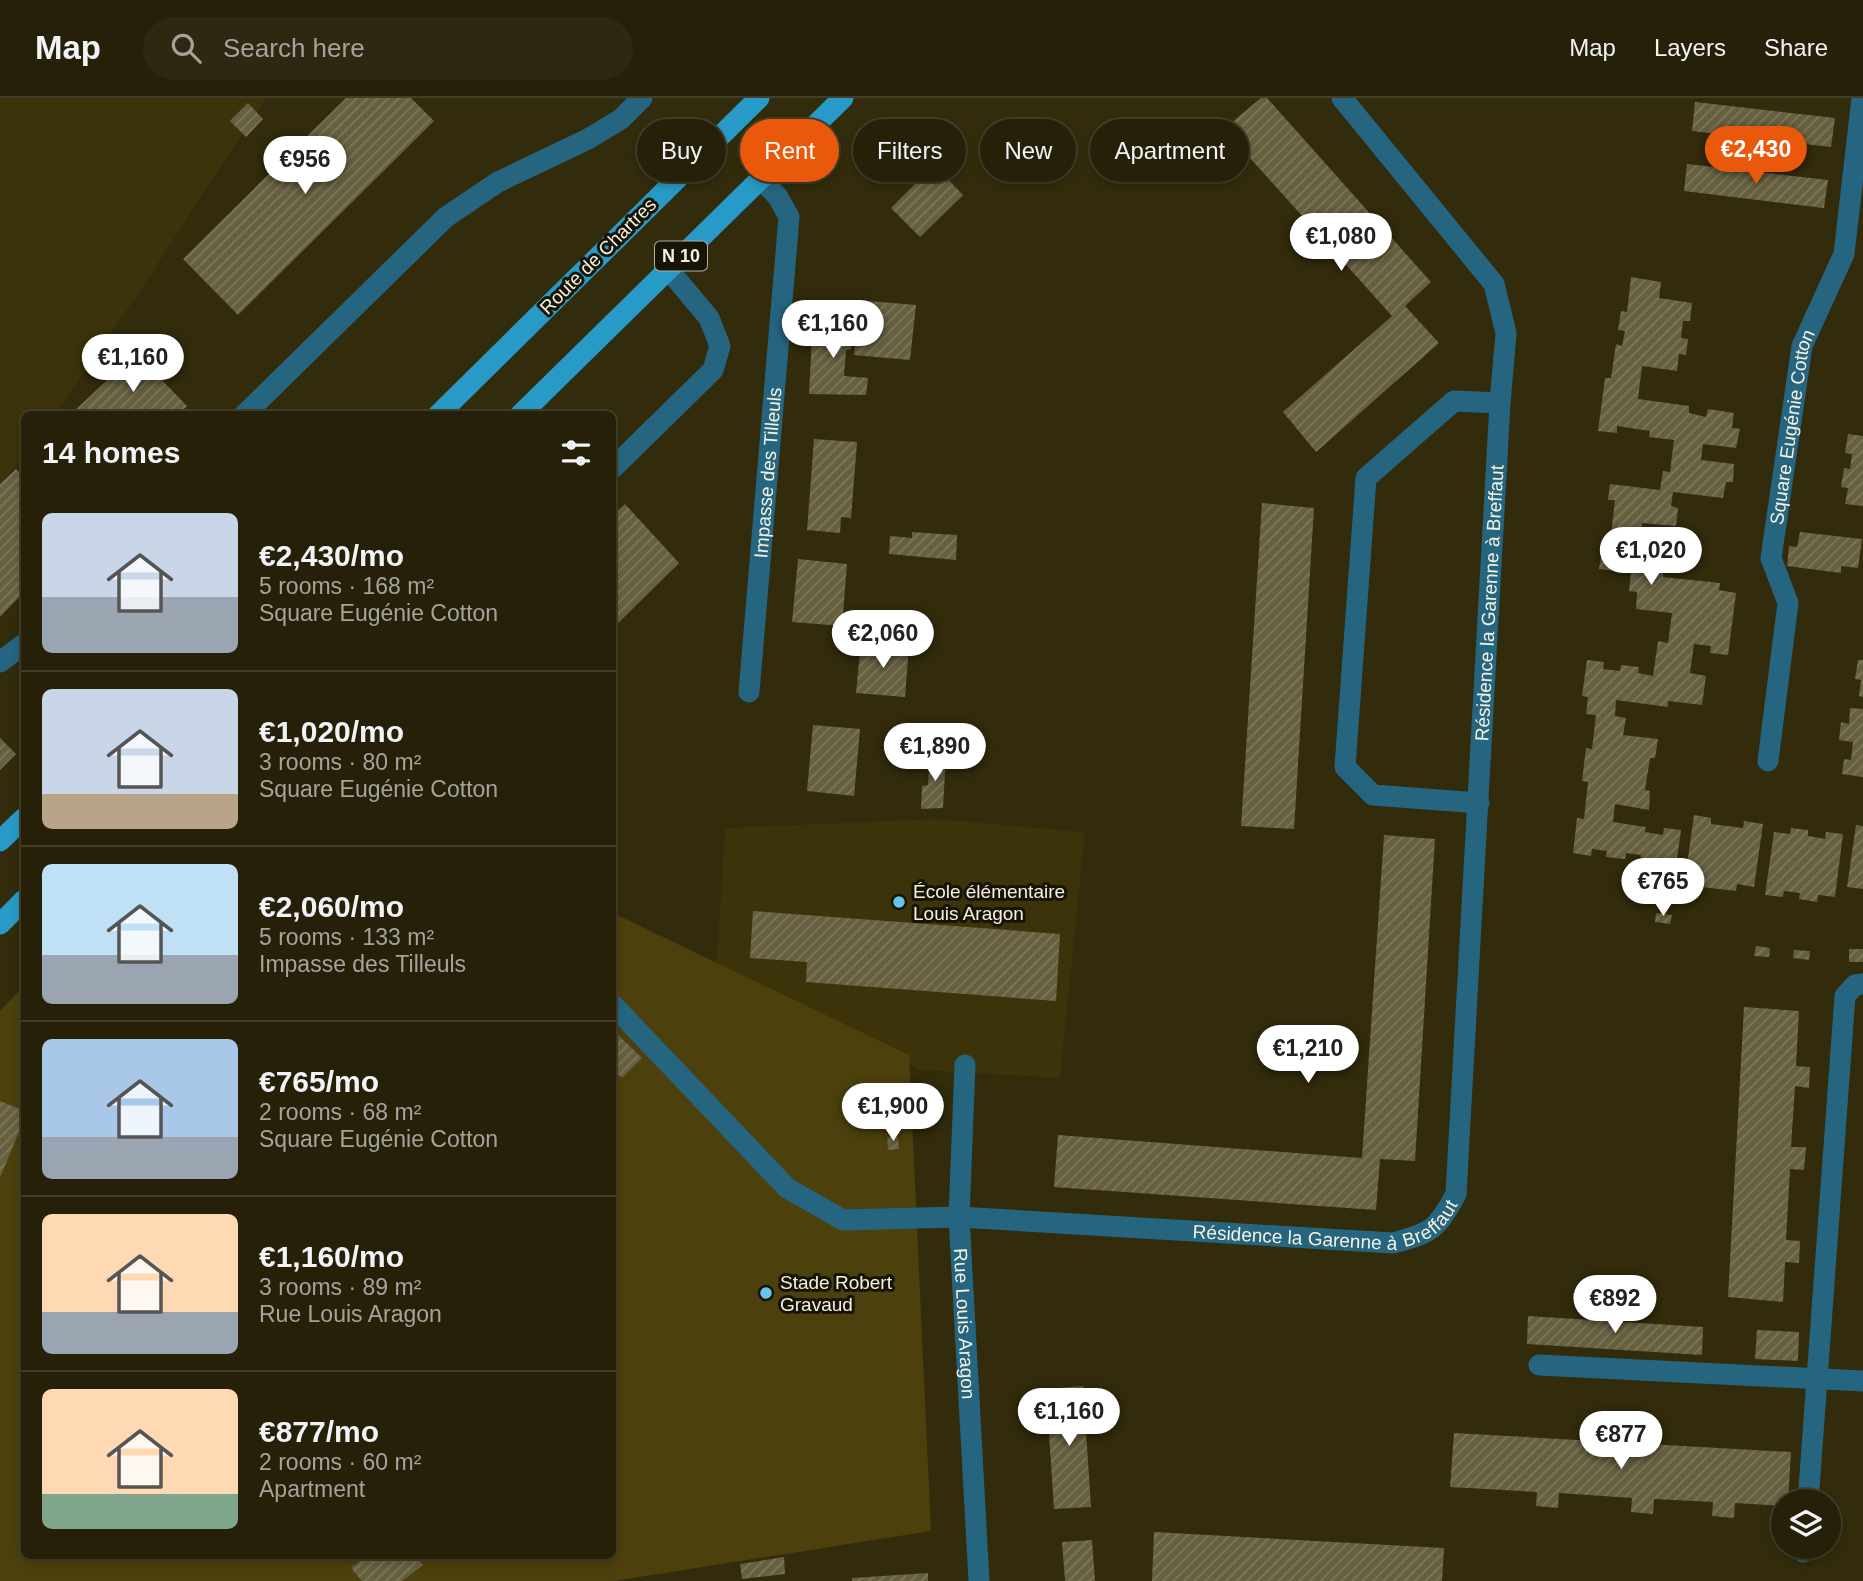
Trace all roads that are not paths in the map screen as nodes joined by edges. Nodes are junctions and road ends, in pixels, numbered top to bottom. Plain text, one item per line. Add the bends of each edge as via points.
1 (642, 98) edge
2 (759, 98) edge
3 (843, 98) edge
4 (1342, 98) edge
5 (1862, 98) edge
6 (822, 119) edge
7 (758, 182) edge
8 (764, 182) edge
9 (668, 269) junction
10 (1500, 403) junction
11 (248, 411) edge
12 (442, 411) edge
13 (524, 411) edge
14 (616, 465) edge
15 (21, 646) edge
16 (0, 662) edge
17 (749, 692) dead end
18 (1768, 761) dead end
19 (1479, 803) junction
20 (21, 821) edge
21 (0, 841) edge
22 (21, 903) edge
23 (0, 924) edge
24 (1863, 984) edge
25 (616, 1008) edge
26 (965, 1065) dead end
27 (959, 1217) junction
28 (1539, 1365) dead end
29 (1818, 1380) junction
30 (1863, 1381) edge
31 (1809, 1489) edge
32 (979, 1581) edge

1 - 11 street via 621,119 589,139 498,182 446,217
2 - 12 main road, Route de Chartres
3 - 6 main road, N 10
4 - 10 street, Résidence la Garenne à Breffaut via 1494,284 1506,333
5 - 18 street, Square Eugénie Cotton via 1844,254 1802,346 1771,558 1788,603
7 - 9 main road, N 10
8 - 17 street, Impasse des Tilleuls via 789,217
9 - 13 main road, N 10
9 - 14 street via 709,318 720,346 713,370
10 - 19 street, Résidence la Garenne à Breffaut
10 - 19 street via 1454,401 1366,478 1345,767 1373,795
15 - 16 street
19 - 27 street, Résidence la Garenne à Breffaut via 1457,1194 1443,1219 1425,1235 1393,1243
20 - 21 main road
22 - 23 main road
24 - 29 street via 1855,985 1845,996
25 - 27 street, Résidence la Garenne à Breffaut via 787,1188 843,1220
26 - 27 street, Rue Louis Aragon
27 - 32 street, Rue Louis Aragon
28 - 29 street
29 - 30 street
29 - 31 street

